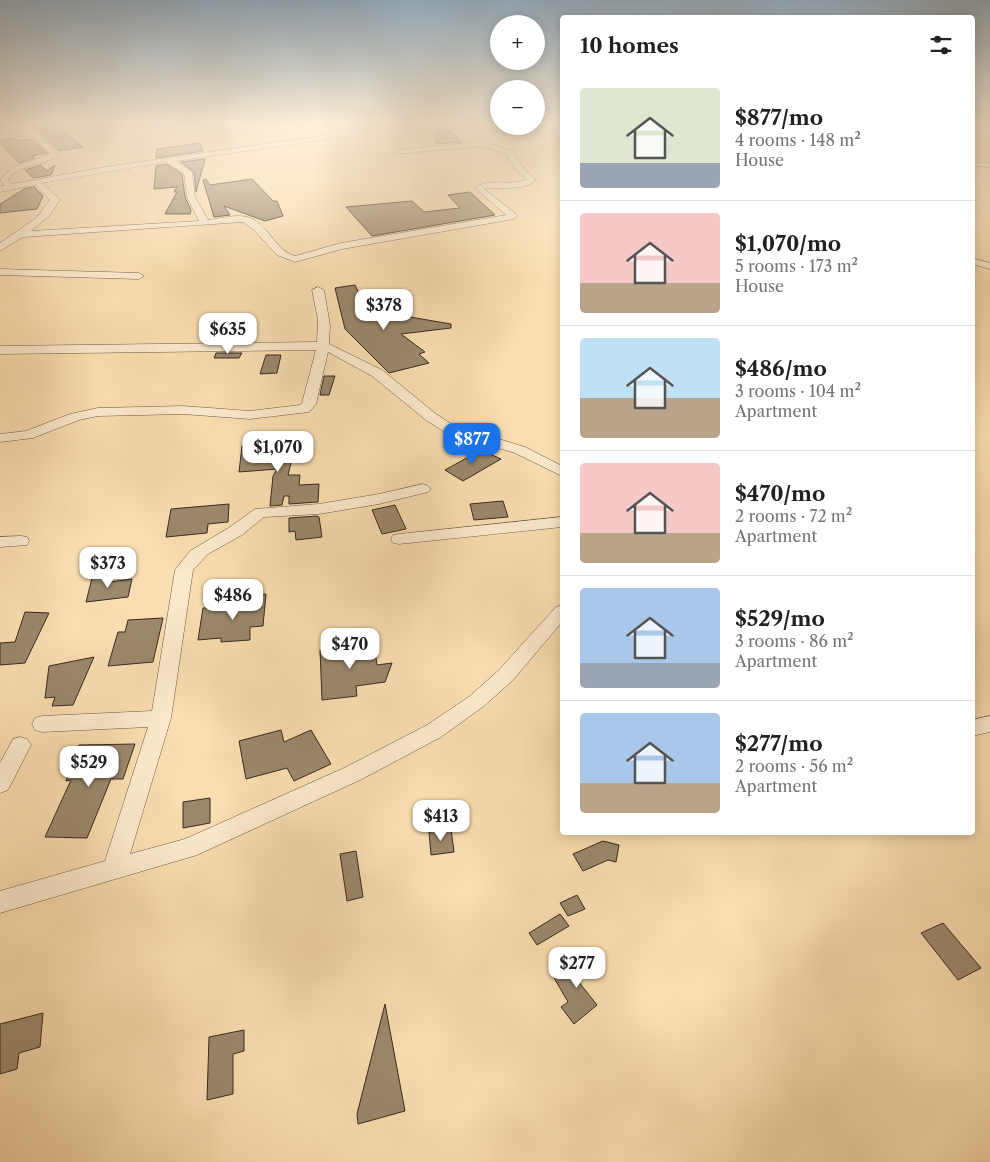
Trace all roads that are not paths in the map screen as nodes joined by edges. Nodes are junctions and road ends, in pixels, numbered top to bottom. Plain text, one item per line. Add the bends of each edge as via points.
1 (5, 179) edge
2 (47, 179) edge
3 (189, 179) edge
4 (532, 179) edge
5 (36, 181) junction
6 (10, 187) junction
7 (0, 189) edge
8 (205, 223) junction
9 (19, 234) junction
10 (0, 248) edge
11 (975, 263) edge
12 (990, 266) edge
13 (0, 272) edge
14 (139, 276) dead end
15 (318, 290) dead end
16 (323, 346) junction
17 (0, 350) edge
18 (0, 438) edge
19 (560, 471) edge
20 (423, 489) dead end
21 (560, 522) edge
22 (399, 539) dead end
23 (21, 540) dead end
24 (0, 542) edge
25 (560, 613) edge
26 (161, 718) junction
27 (42, 724) dead end
28 (990, 724) edge
29 (975, 727) edge
30 (20, 745) dead end
31 (0, 784) edge
32 (114, 869) junction
33 (0, 902) edge

1 - 6 street
2 - 5 street
3 - 8 street via 191,197
4 - 8 street via 525,184 479,188 511,217 341,246 295,259 270,243 246,219
5 - 6 street
5 - 9 street via 55,200 54,204
6 - 7 street
8 - 9 street
9 - 10 street
11 - 12 street
13 - 14 street
15 - 16 street via 324,328
16 - 17 street
16 - 18 street via 309,404 300,410 250,415 183,410 98,412 75,417 33,434
16 - 19 street via 377,373 448,428 520,450
20 - 26 street via 319,509 261,512 193,555 184,570
21 - 22 street
23 - 24 street
25 - 32 street via 506,675 478,701 434,731 352,774 189,848
26 - 27 street
26 - 32 street
28 - 29 street
30 - 31 street
32 - 33 street

